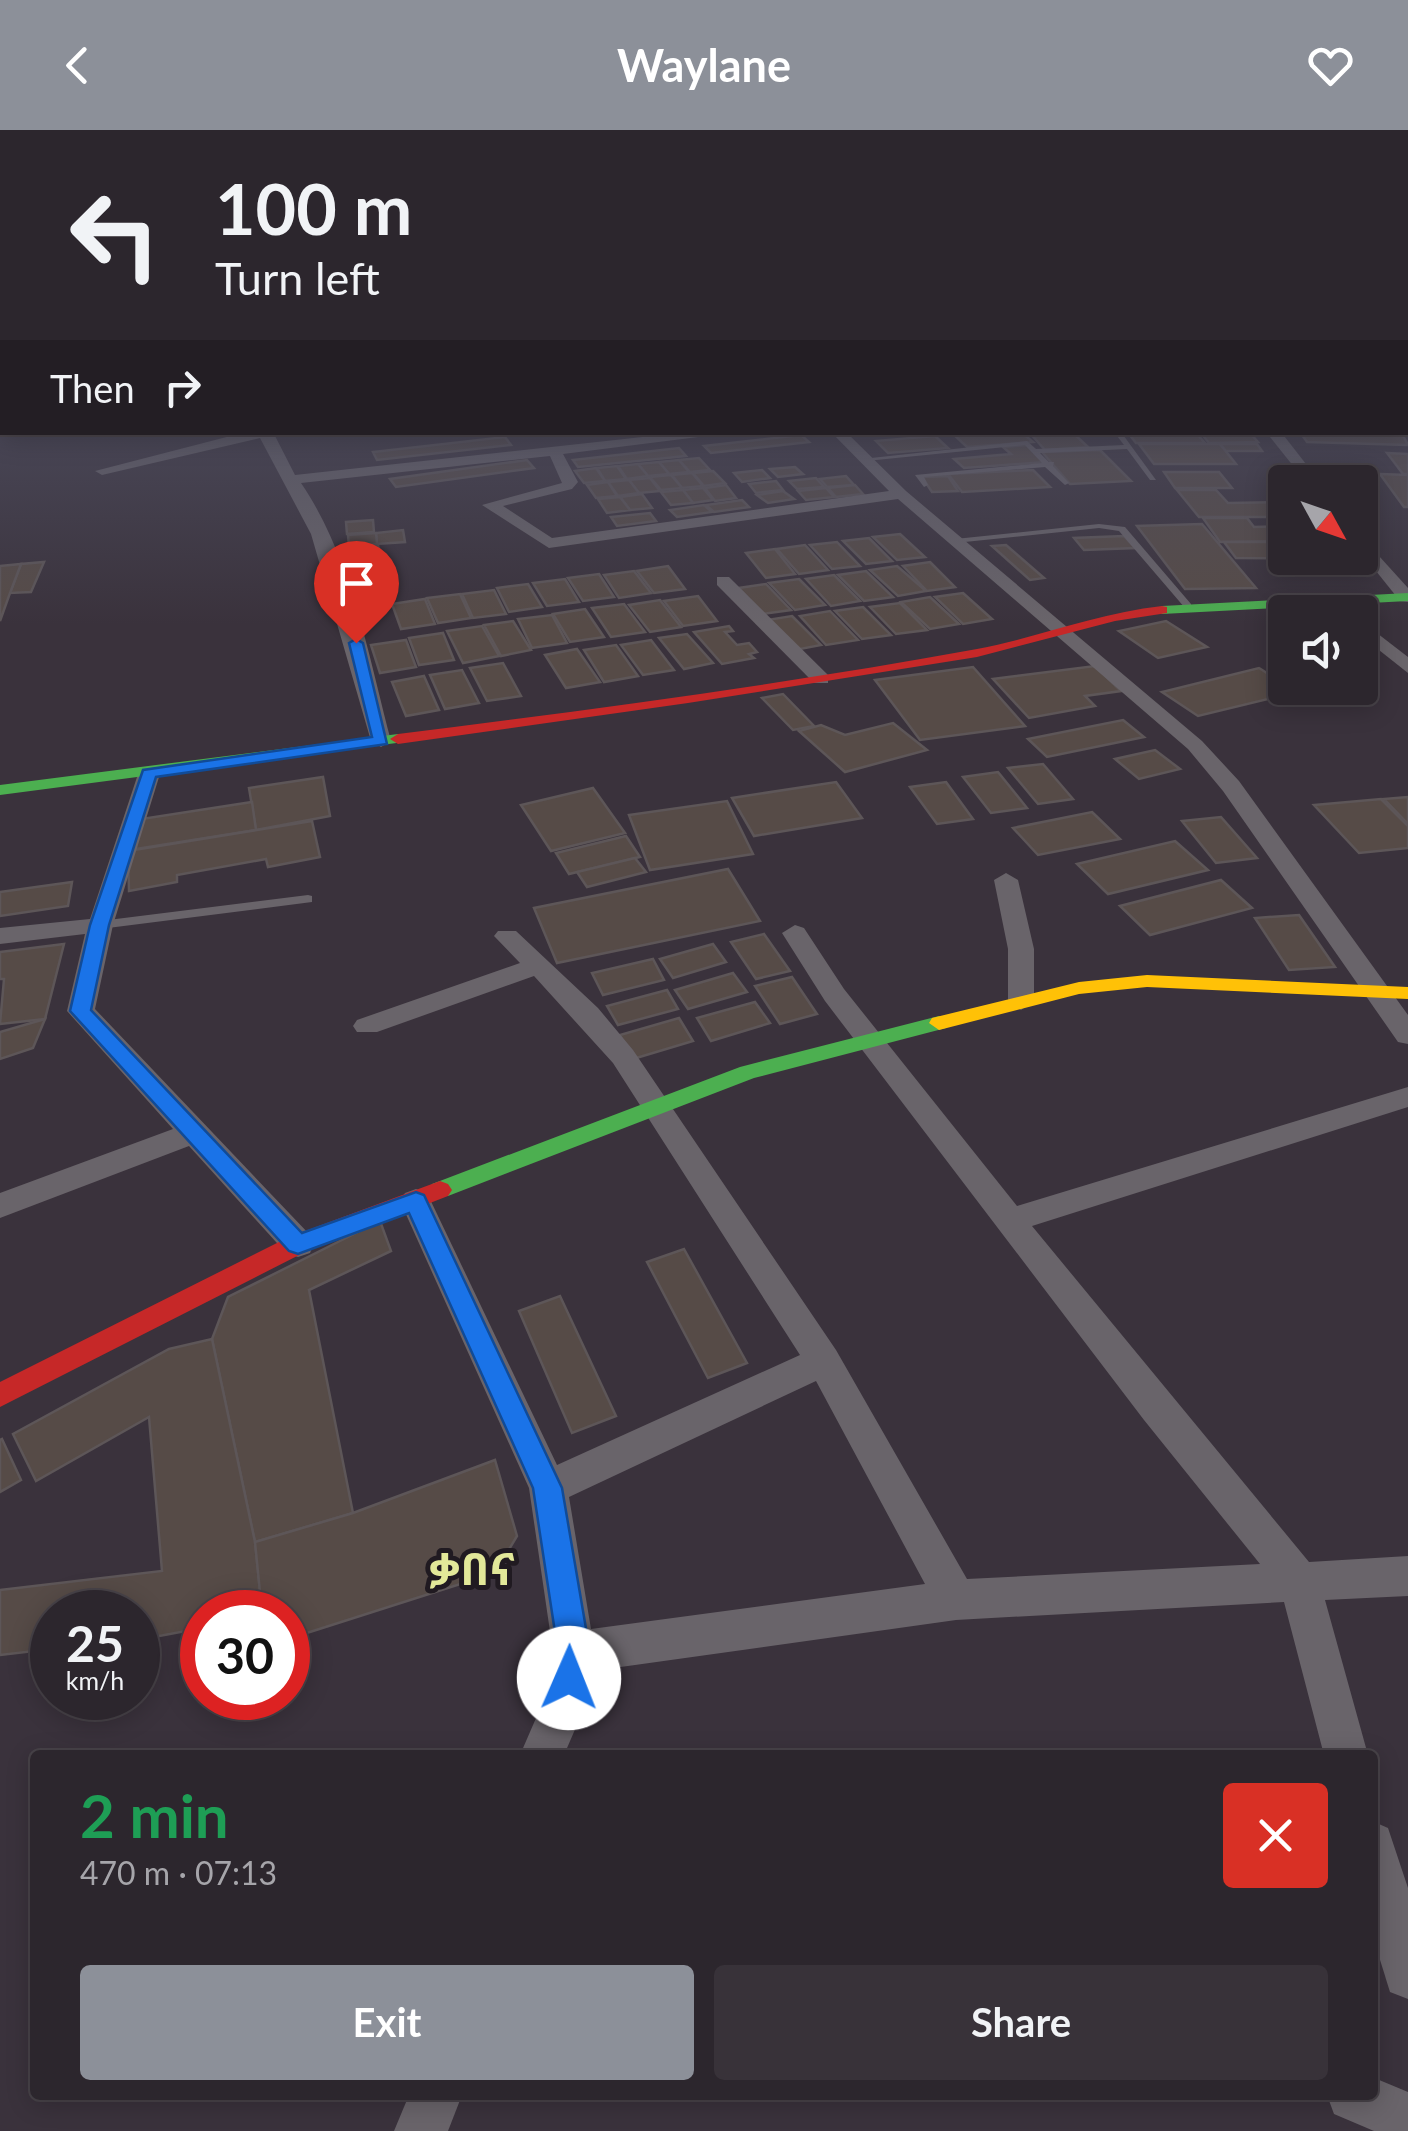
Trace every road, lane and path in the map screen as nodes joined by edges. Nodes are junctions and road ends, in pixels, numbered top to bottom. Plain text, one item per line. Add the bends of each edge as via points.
1 (243, 437) edge
2 (267, 437) edge
3 (681, 437) edge
4 (844, 437) edge
5 (1031, 437) edge
6 (1121, 437) edge
7 (1277, 437) edge
8 (956, 441) dead end
9 (1028, 443) junction
10 (1129, 447) junction
11 (965, 449) junction
12 (554, 451) junction
13 (1036, 451) junction
14 (866, 458) junction
15 (1050, 464) junction
16 (1300, 465) edge
17 (102, 471) dead end
18 (1153, 478) dead end
19 (295, 479) junction
20 (1065, 483) dead end
21 (924, 485) dead end
22 (901, 494) junction
23 (955, 541) junction
24 (1378, 562) edge
25 (723, 581) dead end
26 (1407, 597) edge
27 (1378, 601) edge
28 (1188, 606) junction
29 (1268, 607) edge
30 (1060, 632) junction
31 (1378, 641) edge
32 (1408, 668) edge
33 (821, 679) junction
34 (381, 740) junction
35 (149, 774) junction
36 (0, 790) edge
37 (1006, 880) dead end
38 (308, 899) dead end
39 (100, 925) junction
40 (795, 933) dead end
41 (0, 936) edge
42 (506, 936) dead end
43 (538, 966) junction
44 (1381, 993) junction
45 (1408, 993) edge
46 (1021, 1001) junction
47 (366, 1026) dead end
48 (1408, 1035) edge
49 (872, 1040) junction
50 (1408, 1097) edge
51 (654, 1106) junction
52 (194, 1132) junction
53 (416, 1201) junction
54 (0, 1206) edge
55 (1012, 1220) junction
56 (298, 1244) junction
57 (822, 1361) junction
58 (0, 1395) edge
59 (548, 1488) junction
60 (1408, 1576) edge
61 (1301, 1584) junction
62 (956, 1600) junction
63 (574, 1652) junction
64 (544, 1750) edge
65 (1345, 1750) edge
66 (1378, 1866) edge
67 (1408, 1974) edge
68 (434, 2100) edge
69 (1365, 2100) edge
70 (1408, 2119) edge
71 (421, 2131) edge

1 - 17 street
2 - 19 street
3 - 12 street
4 - 14 street
5 - 9 lane via 1035,441
6 - 10 lane
7 - 16 street
8 - 11 lane
9 - 11 lane
9 - 13 lane
10 - 13 lane
10 - 18 lane
11 - 14 lane
12 - 19 street
12 - 22 street via 571,482 567,486 490,504 549,542
13 - 15 lane
14 - 22 street
15 - 20 lane
15 - 21 lane via 919,475
19 - 34 street via 339,578
22 - 23 street
23 - 28 lane via 1122,529
23 - 30 street
24 - 26 street
25 - 33 street
26 - 27 street
28 - 29 street
28 - 30 street via 1100,618
30 - 33 street via 1006,648
30 - 44 street via 1194,745 1231,786
31 - 32 street
33 - 34 street
34 - 35 street
35 - 36 street
35 - 39 street
37 - 46 street via 1021,949
38 - 39 lane
39 - 41 street
39 - 52 street via 81,1011
40 - 49 street
42 - 43 street
43 - 47 street
43 - 51 street via 610,1034
44 - 45 street
44 - 46 street via 1147,980
44 - 48 street
46 - 49 street
49 - 51 street via 748,1072
49 - 55 street
50 - 55 street
51 - 53 street
51 - 57 street
52 - 54 street
52 - 56 street
53 - 56 street
53 - 59 street
55 - 61 street
56 - 58 street
57 - 59 street
57 - 62 street
59 - 63 street
60 - 61 street
61 - 62 street
61 - 65 street
62 - 63 street
63 - 64 street via 564,1704
66 - 67 street
68 - 71 street
69 - 70 street

